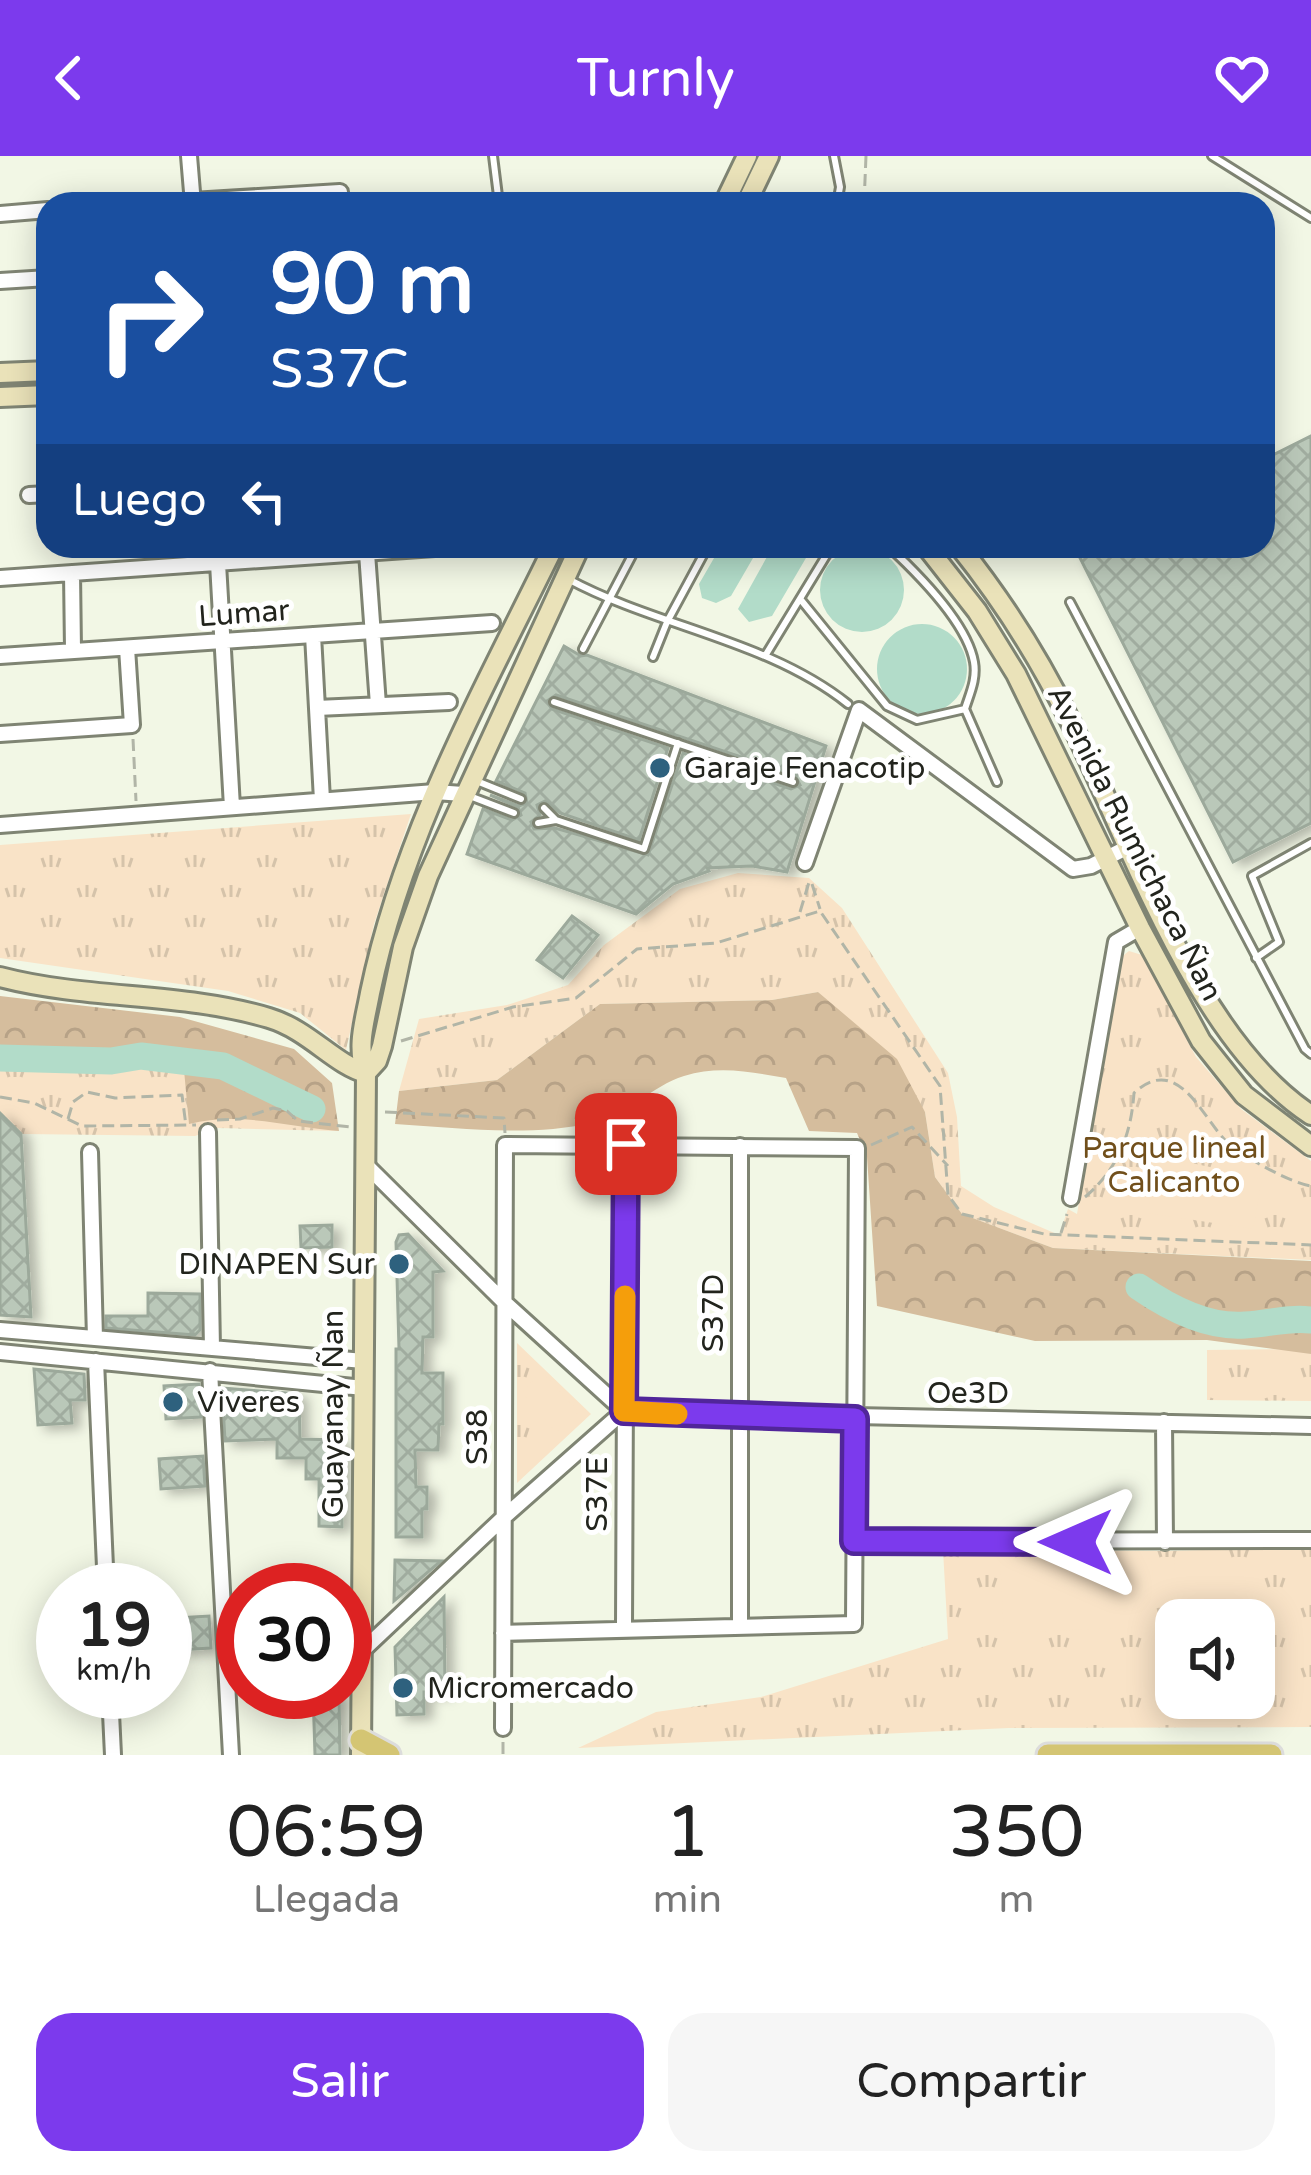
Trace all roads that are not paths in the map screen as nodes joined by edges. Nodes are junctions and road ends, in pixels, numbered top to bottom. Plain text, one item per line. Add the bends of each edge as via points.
1 (189, 156) edge
2 (493, 156) edge
3 (747, 156) edge
4 (769, 156) edge
5 (834, 156) edge
6 (1217, 156) edge
7 (192, 192) edge
8 (498, 192) edge
9 (730, 192) edge
10 (752, 192) edge
11 (839, 192) edge
12 (1272, 192) edge
13 (1275, 194) edge
14 (36, 212) edge
15 (0, 214) edge
16 (1311, 218) edge
17 (36, 279) edge
18 (0, 281) edge
19 (36, 371) edge
20 (0, 373) edge
21 (36, 396) edge
22 (0, 398) edge
23 (28, 495) dead end
24 (36, 495) edge
25 (218, 558) edge
26 (299, 558) edge
27 (367, 558) edge
28 (548, 558) edge
29 (574, 558) edge
30 (631, 558) edge
31 (702, 558) edge
32 (825, 558) edge
33 (901, 558) edge
34 (936, 558) edge
35 (968, 558) edge
36 (218, 564) junction
37 (72, 573) junction
38 (565, 577) junction
39 (0, 578) edge
40 (610, 598) junction
41 (800, 600) junction
42 (1070, 602) dead end
43 (523, 610) junction
44 (544, 621) junction
45 (667, 622) junction
46 (492, 623) dead end
47 (371, 631) junction
48 (313, 635) junction
49 (222, 641) junction
50 (127, 648) junction
51 (583, 649) dead end
52 (74, 650) junction
53 (0, 656) edge
54 (765, 656) junction
55 (653, 657) dead end
56 (449, 702) dead end
57 (554, 703) dead end
58 (378, 705) junction
59 (854, 707) junction
60 (317, 708) junction
61 (965, 709) junction
62 (0, 734) edge
63 (678, 743) junction
64 (793, 782) dead end
65 (997, 782) dead end
66 (467, 786) junction
67 (434, 792) junction
68 (322, 800) junction
69 (521, 800) dead end
70 (232, 807) junction
71 (544, 808) dead end
72 (514, 813) dead end
73 (556, 820) junction
74 (538, 823) dead end
75 (0, 825) edge
76 (1311, 843) edge
77 (1130, 846) junction
78 (1106, 858) junction
79 (805, 863) road end
80 (1140, 928) junction
81 (1256, 958) junction
82 (0, 977) edge
83 (1311, 1054) edge
84 (366, 1072) junction
85 (1311, 1115) edge
86 (207, 1126) road end
87 (626, 1144) junction
88 (740, 1146) junction
89 (1311, 1146) edge
90 (90, 1152) dead end
91 (364, 1164) junction
92 (1072, 1198) road end
93 (504, 1302) junction
94 (0, 1330) edge
95 (94, 1338) junction
96 (212, 1348) junction
97 (0, 1352) edge
98 (96, 1361) junction
99 (364, 1361) junction
100 (210, 1371) junction
101 (364, 1388) junction
102 (624, 1411) junction
103 (740, 1416) junction
104 (855, 1419) junction
105 (1164, 1422) junction
106 (1311, 1426) edge
107 (504, 1517) junction
108 (1311, 1540) edge
109 (854, 1541) junction
110 (1165, 1542) junction
111 (105, 1563) edge
112 (362, 1563) edge
113 (740, 1625) junction
114 (624, 1628) junction
115 (503, 1633) junction
116 (372, 1642) edge
117 (111, 1719) edge
118 (503, 1728) dead end
119 (361, 1748) edge
120 (112, 1755) edge
121 (231, 1755) edge
122 (388, 1755) edge
123 (1048, 1755) edge
124 (1270, 1755) edge

1 - 7 street
2 - 8 lane
3 - 9 main road
4 - 10 main road
5 - 11 lane
6 - 12 lane
13 - 16 lane
14 - 15 street
17 - 18 street
19 - 20 main road
21 - 22 main road
23 - 24 street
25 - 36 street
26 - 36 street
27 - 47 street
28 - 43 main road, Guayanay Ñan
29 - 38 main road
30 - 40 lane
31 - 45 lane
32 - 41 lane
33 - 61 lane via 974,657
34 - 78 main road, Avenida Rumichaca Ñan via 1016,674
35 - 77 main road, Avenida Rumichaca Ñan via 1039,661
36 - 37 street
36 - 49 street
37 - 39 street
37 - 52 street
38 - 40 lane
38 - 44 main road
40 - 45 lane
40 - 51 lane
41 - 54 lane
41 - 61 lane via 887,706 916,720
42 - 81 lane
43 - 44 main road
43 - 67 main road, Guayanay Ñan
44 - 66 main road
45 - 54 lane
45 - 55 lane
46 - 47 street, Lumar
47 - 48 street, Lumar
47 - 58 street
48 - 49 street, Lumar
48 - 60 street
49 - 50 street, Lumar
49 - 70 street
50 - 52 street, Lumar
50 - 62 street via 132,725
52 - 53 street, Lumar
54 - 59 lane
56 - 58 street
57 - 63 lane
58 - 60 street
59 - 78 street via 1073,868
59 - 79 street
60 - 68 street
61 - 65 lane
63 - 64 lane
63 - 73 lane via 644,848
66 - 67 street
66 - 69 lane
66 - 72 lane
66 - 84 main road via 428,876 382,1046
67 - 68 street
67 - 84 main road, Guayanay Ñan via 383,932 358,1053
68 - 70 street
70 - 75 street
71 - 73 lane
73 - 74 lane
76 - 81 lane via 1252,876 1279,942
77 - 78 street
77 - 85 main road, Avenida Rumichaca Ñan via 1223,1026 1262,1076
78 - 80 main road, Avenida Rumichaca Ñan
80 - 89 main road, Avenida Rumichaca Ñan via 1221,1068
80 - 92 street via 1116,942
81 - 83 lane
82 - 84 main road via 269,1018
84 - 91 main road, Guayanay Ñan
86 - 96 street
87 - 88 street
87 - 93 street, S38 via 505,1145
87 - 102 street, S37E
88 - 103 street, S37D
88 - 104 street via 857,1148
90 - 95 street
91 - 93 street
91 - 99 main road, Guayanay Ñan
93 - 102 street
93 - 107 street, S38
94 - 95 street
95 - 96 street
96 - 99 street
97 - 98 street
98 - 100 street
98 - 111 street
99 - 101 main road, Guayanay Ñan
100 - 101 street
100 - 121 street
101 - 112 main road, Guayanay Ñan
102 - 103 street, Oe3D
102 - 107 street
102 - 114 street, S37E
103 - 104 street, Oe3D
103 - 113 street, S37D
104 - 105 street, Oe3D
104 - 109 street
105 - 106 street, Oe3D
105 - 110 street
107 - 115 street, S38
107 - 116 street
108 - 110 street
109 - 110 street
109 - 113 street via 854,1624
113 - 114 street
114 - 115 street
115 - 118 street, S38
117 - 120 street
119 - 122 main road
123 - 124 main road

